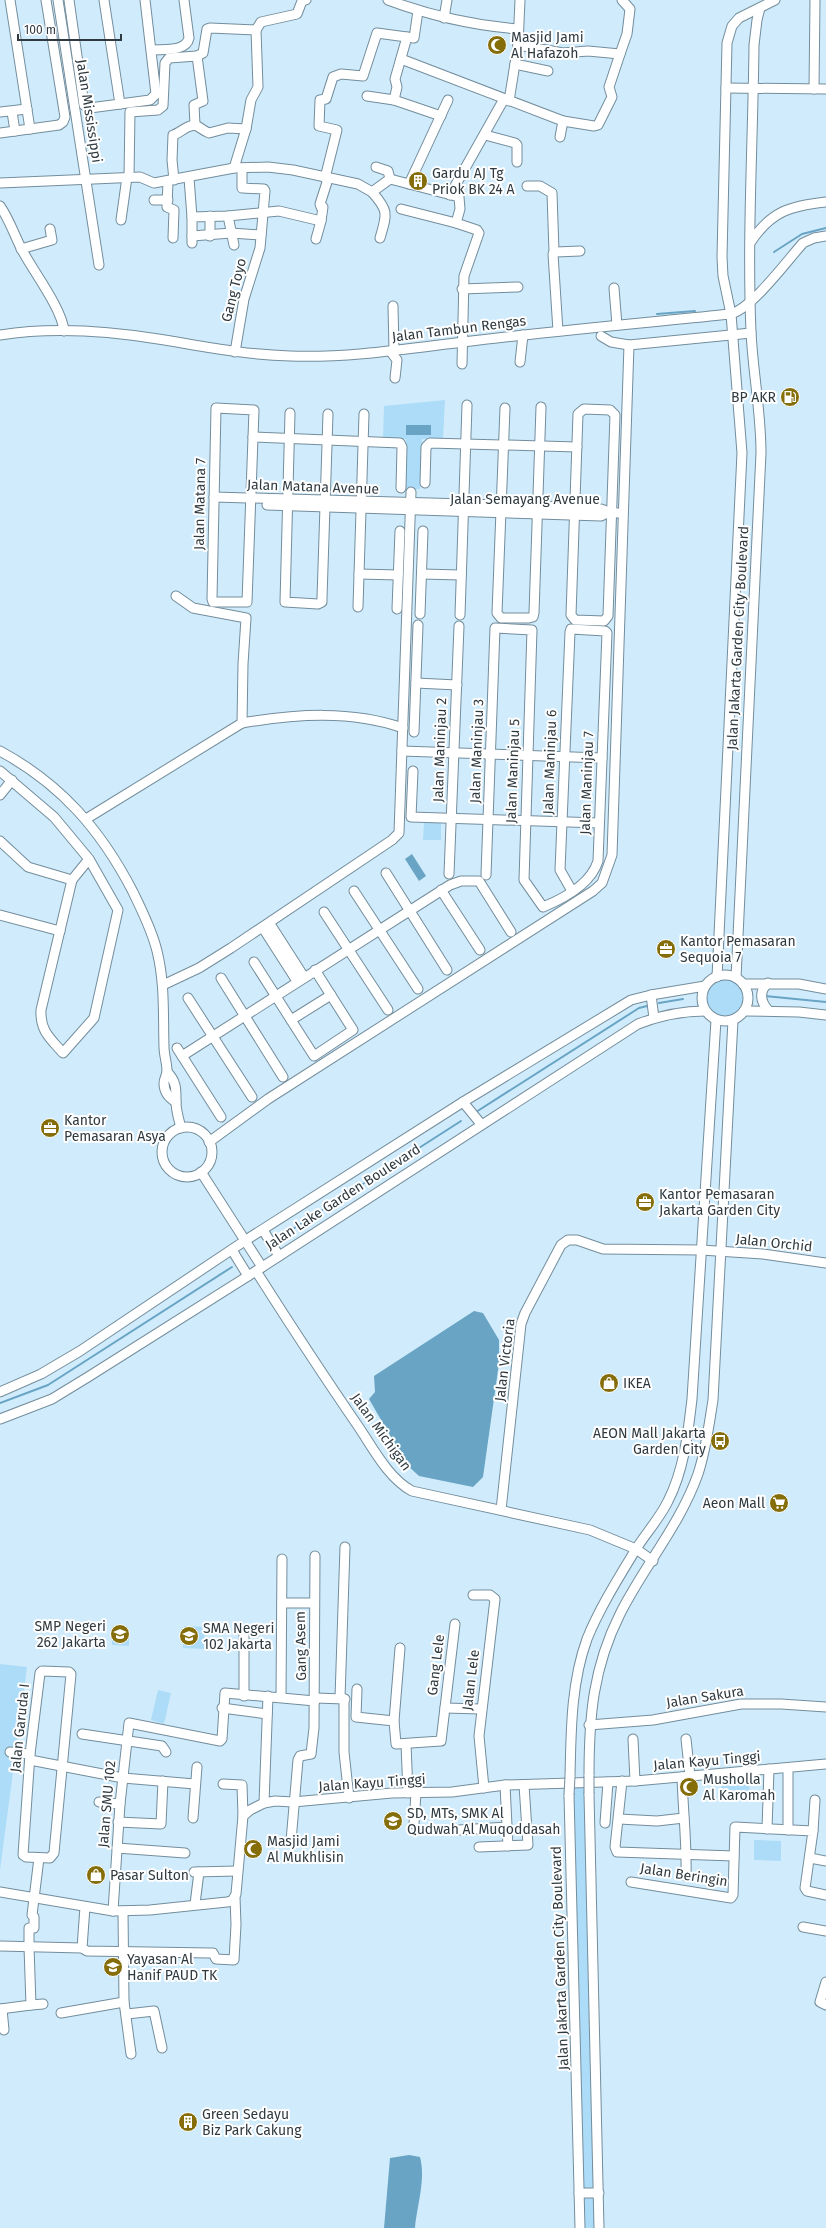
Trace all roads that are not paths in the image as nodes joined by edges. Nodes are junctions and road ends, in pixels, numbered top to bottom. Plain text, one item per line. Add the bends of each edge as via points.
1 (10, 0) edge
2 (46, 0) edge
3 (58, 0) edge
4 (69, 0) edge
5 (104, 0) edge
6 (145, 0) edge
7 (184, 0) edge
8 (306, 0) edge
9 (388, 0) edge
10 (447, 0) edge
11 (520, 0) edge
12 (622, 0) edge
13 (775, 0) edge
14 (815, 0) edge
15 (760, 8) junction
16 (418, 10) junction
17 (444, 18) junction
18 (517, 29) junction
19 (256, 30) junction
20 (408, 37) junction
21 (518, 45) junction
22 (152, 50) junction
23 (620, 54) junction
24 (197, 56) junction
25 (401, 59) junction
26 (515, 64) junction
27 (548, 71) dead end
28 (726, 88) junction
29 (754, 88) junction
30 (814, 89) junction
31 (826, 89) edge
32 (367, 96) dead end
33 (394, 100) junction
34 (448, 100) dead end
35 (507, 100) junction
36 (120, 104) junction
37 (27, 108) junction
38 (0, 112) edge
39 (12, 112) junction
40 (441, 116) junction
41 (563, 121) junction
42 (195, 125) junction
43 (30, 129) junction
44 (246, 129) junction
45 (15, 131) junction
46 (0, 133) edge
47 (485, 134) junction
48 (560, 137) dead end
49 (517, 162) dead end
50 (376, 167) dead end
51 (238, 168) junction
52 (128, 177) junction
53 (189, 178) junction
54 (327, 178) junction
55 (86, 179) junction
56 (390, 179) junction
57 (171, 180) junction
58 (0, 183) edge
59 (409, 184) junction
60 (528, 186) dead end
61 (372, 192) junction
62 (454, 196) junction
63 (154, 200) dead end
64 (168, 200) junction
65 (826, 202) edge
66 (0, 206) edge
67 (401, 209) dead end
68 (264, 212) junction
69 (210, 216) junction
70 (228, 216) junction
71 (192, 217) junction
72 (121, 220) dead end
73 (321, 221) junction
74 (456, 222) junction
75 (50, 229) dead end
76 (231, 233) junction
77 (261, 235) junction
78 (210, 236) junction
79 (826, 236) edge
80 (173, 238) dead end
81 (380, 238) dead end
82 (316, 239) dead end
83 (750, 243) junction
84 (234, 245) dead end
85 (21, 249) junction
86 (580, 251) dead end
87 (554, 252) junction
88 (99, 265) dead end
89 (518, 287) dead end
90 (614, 288) dead end
91 (462, 289) junction
92 (751, 301) junction
93 (393, 306) dead end
94 (731, 314) junction
95 (617, 325) junction
96 (63, 328) junction
97 (558, 329) junction
98 (752, 333) junction
99 (0, 335) edge
100 (523, 335) junction
101 (733, 335) junction
102 (601, 336) dead end
103 (462, 339) junction
104 (629, 345) junction
105 (235, 347) junction
106 (393, 349) junction
107 (520, 362) dead end
108 (462, 364) dead end
109 (395, 378) dead end
110 (467, 405) dead end
111 (541, 407) dead end
112 (505, 408) dead end
113 (290, 413) dead end
114 (328, 414) dead end
115 (364, 414) dead end
116 (253, 438) junction
117 (289, 439) junction
118 (327, 440) junction
119 (363, 442) junction
120 (466, 443) junction
121 (504, 444) junction
122 (540, 446) junction
123 (577, 447) junction
124 (425, 483) dead end
125 (401, 488) dead end
126 (411, 492) dead end
127 (214, 500) junction
128 (251, 501) junction
129 (288, 503) junction
130 (325, 504) junction
131 (361, 506) junction
132 (411, 507) junction
133 (465, 509) junction
134 (501, 510) junction
135 (538, 510) junction
136 (575, 511) junction
137 (610, 513) junction
138 (623, 513) junction
139 (400, 531) dead end
140 (423, 531) dead end
141 (359, 574) junction
142 (422, 574) junction
143 (398, 575) junction
144 (462, 575) junction
145 (176, 596) dead end
146 (358, 607) dead end
147 (397, 609) dead end
148 (420, 614) dead end
149 (460, 615) dead end
150 (418, 625) dead end
151 (459, 626) dead end
152 (495, 628) joint
153 (606, 632) joint
154 (416, 683) junction
155 (457, 684) junction
156 (242, 723) junction
157 (403, 728) junction
158 (414, 732) dead end
159 (0, 751) edge
160 (402, 753) junction
161 (454, 755) junction
162 (491, 757) junction
163 (528, 758) junction
164 (565, 759) junction
165 (602, 760) junction
166 (0, 771) edge
167 (414, 771) dead end
168 (12, 780) junction
169 (0, 795) edge
170 (451, 818) junction
171 (86, 819) junction
172 (488, 820) junction
173 (525, 821) junction
174 (562, 822) junction
175 (599, 824) junction
176 (0, 841) edge
177 (89, 859) junction
178 (386, 873) dead end
179 (449, 874) dead end
180 (483, 878) junction
181 (72, 880) junction
182 (441, 890) junction
183 (354, 891) dead end
184 (572, 891) junction
185 (543, 907) joint
186 (410, 910) junction
187 (324, 912) dead end
188 (0, 915) edge
189 (266, 926) junction
190 (379, 929) junction
191 (60, 931) junction
192 (511, 932) dead end
193 (348, 949) junction
194 (480, 950) dead end
195 (254, 962) dead end
196 (315, 970) junction
197 (447, 970) dead end
198 (717, 976) junction
199 (221, 978) dead end
200 (736, 978) junction
201 (300, 979) junction
202 (768, 983) junction
203 (743, 984) junction
204 (163, 985) junction
205 (705, 986) junction
206 (418, 989) dead end
207 (826, 989) edge
208 (331, 995) junction
209 (651, 995) junction
210 (276, 996) junction
211 (188, 998) dead end
212 (388, 1010) dead end
213 (768, 1010) junction
214 (705, 1011) junction
215 (744, 1011) junction
216 (826, 1015) edge
217 (244, 1016) junction
218 (654, 1018) junction
219 (290, 1020) junction
220 (716, 1020) junction
221 (733, 1020) junction
222 (715, 1034) junction
223 (732, 1034) junction
224 (213, 1036) junction
225 (283, 1077) dead end
226 (252, 1097) dead end
227 (463, 1102) junction
228 (221, 1117) dead end
229 (481, 1124) junction
230 (181, 1128) junction
231 (209, 1142) junction
232 (201, 1172) junction
233 (263, 1230) junction
234 (246, 1240) junction
235 (232, 1250) junction
236 (701, 1250) junction
237 (720, 1252) junction
238 (279, 1256) junction
239 (825, 1263) edge
240 (255, 1271) junction
241 (0, 1392) edge
242 (0, 1419) edge
243 (501, 1510) junction
244 (345, 1547) dead end
245 (636, 1549) junction
246 (315, 1556) dead end
247 (282, 1559) dead end
248 (653, 1561) junction
249 (473, 1595) dead end
250 (282, 1603) junction
251 (314, 1603) junction
252 (455, 1624) dead end
253 (244, 1632) dead end
254 (400, 1648) dead end
255 (357, 1689) dead end
256 (244, 1696) junction
257 (268, 1696) junction
258 (281, 1697) junction
259 (315, 1699) junction
260 (342, 1699) junction
261 (356, 1700) junction
262 (826, 1707) edge
263 (222, 1708) junction
264 (445, 1708) junction
265 (481, 1709) junction
266 (267, 1714) junction
267 (394, 1722) junction
268 (589, 1725) junction
269 (82, 1734) dead end
270 (633, 1739) dead end
271 (686, 1739) dead end
272 (127, 1742) junction
273 (406, 1744) junction
274 (10, 1752) dead end
275 (166, 1752) dead end
276 (30, 1757) junction
277 (826, 1764) edge
278 (62, 1767) junction
279 (197, 1768) dead end
280 (788, 1768) junction
281 (769, 1769) junction
282 (686, 1777) junction
283 (123, 1778) junction
284 (163, 1781) junction
285 (622, 1781) junction
286 (636, 1781) junction
287 (608, 1782) junction
288 (195, 1784) junction
289 (223, 1784) dead end
290 (505, 1785) junction
291 (524, 1785) junction
292 (484, 1788) junction
293 (412, 1793) junction
294 (349, 1798) junction
295 (815, 1800) dead end
296 (99, 1802) dead end
297 (293, 1802) junction
298 (264, 1803) junction
299 (120, 1804) junction
300 (243, 1816) junction
301 (193, 1818) dead end
302 (684, 1818) junction
303 (619, 1819) junction
304 (118, 1822) junction
305 (605, 1823) dead end
306 (414, 1824) dead end
307 (507, 1827) junction
308 (767, 1829) junction
309 (459, 1830) dead end
310 (788, 1830) junction
311 (813, 1831) junction
312 (291, 1841) dead end
313 (508, 1846) junction
314 (480, 1847) dead end
315 (117, 1848) junction
316 (185, 1853) dead end
317 (686, 1856) junction
318 (734, 1856) junction
319 (39, 1858) junction
320 (810, 1858) junction
321 (826, 1861) edge
322 (237, 1871) junction
323 (686, 1876) dead end
324 (631, 1882) dead end
325 (0, 1894) edge
326 (826, 1895) edge
327 (35, 1897) junction
328 (235, 1897) junction
329 (195, 1904) junction
330 (85, 1907) junction
331 (112, 1911) junction
332 (123, 1911) junction
333 (803, 1927) dead end
334 (826, 1931) edge
335 (0, 1946) edge
336 (29, 1946) junction
337 (82, 1948) junction
338 (124, 1950) junction
339 (826, 1982) edge
340 (124, 2002) junction
341 (823, 2003) edge
342 (43, 2004) dead end
343 (31, 2005) junction
344 (1, 2009) edge
345 (61, 2013) dead end
346 (127, 2014) junction
347 (4, 2030) dead end
348 (162, 2048) dead end
349 (131, 2054) dead end
350 (579, 2192) junction
351 (598, 2193) junction
352 (580, 2228) edge
353 (599, 2228) edge

1 - 37 street
2 - 43 street via 65,117 59,125
3 - 55 street, Jalan Mississippi
4 - 36 street via 84,105 90,108
5 - 36 street
6 - 22 street
7 - 22 street via 190,38 188,44 184,47
8 - 19 street via 302,1 297,14 261,22
9 - 16 street
10 - 17 street
11 - 18 street
12 - 23 street via 630,9 627,34
13 - 15 street, Jalan Jakarta Garden City Boulevard
14 - 30 street
15 - 28 street, Jalan Jakarta Garden City Boulevard via 739,18 732,26 727,43
15 - 29 street, Jalan Jakarta Garden City Boulevard via 755,30
16 - 17 street
16 - 20 street via 415,37
17 - 18 street via 476,25
18 - 21 street
19 - 24 street via 207,29 204,53
19 - 44 street via 259,80 251,100
20 - 25 street
20 - 54 street via 377,34 364,76 341,74 333,77 326,99 320,100 319,126 337,130
21 - 23 street via 563,53 588,51
21 - 26 street
22 - 36 street via 156,94 150,100
23 - 41 street via 609,87 612,97 598,124
24 - 42 street via 203,101 194,105
24 - 52 street via 166,60 163,106 158,110 130,112
25 - 33 street via 395,79 397,87
25 - 35 street
26 - 27 street
26 - 35 street
28 - 29 street
28 - 94 street, Jalan Jakarta Garden City Boulevard via 722,257
29 - 30 street
29 - 83 street, Jalan Jakarta Garden City Boulevard
30 - 31 street
32 - 33 street
33 - 40 street
34 - 40 street
35 - 41 street
35 - 47 street
37 - 39 street
37 - 43 street
38 - 39 street
39 - 45 street
40 - 59 street
41 - 48 street
42 - 44 street via 209,133 228,128
42 - 57 street via 186,127 172,137
43 - 45 street
44 - 51 street
45 - 46 street
47 - 49 street via 515,143
47 - 62 street
50 - 56 street via 388,171
51 - 53 street
51 - 54 street via 268,167
51 - 68 street, Gang Toyo via 242,188 264,189
52 - 55 street
52 - 57 street via 141,177 154,183
52 - 72 street
53 - 57 street
53 - 71 street
54 - 61 street via 358,184
54 - 73 street via 320,202 320,207 323,207
55 - 58 street
55 - 88 street, Jalan Mississippi
56 - 59 street
56 - 61 street
57 - 64 street
59 - 62 street
60 - 87 street via 540,186 552,193
61 - 81 street via 384,206 387,214
62 - 74 street via 460,209
63 - 64 street
64 - 80 street via 168,208 174,210
65 - 83 street via 789,208 772,217
66 - 85 street
67 - 74 street
68 - 70 street
68 - 73 street via 293,213
68 - 77 street, Gang Toyo
69 - 70 street
69 - 71 street
69 - 78 street
70 - 76 street
71 - 78 street via 192,240
73 - 82 street
74 - 91 street via 479,232
75 - 85 street via 52,240
76 - 77 street
76 - 78 street
76 - 84 street
77 - 105 street, Gang Toyo via 260,248 244,299
79 - 92 street, Jalan Tambun Rengas via 803,243
83 - 92 street, Jalan Jakarta Garden City Boulevard
85 - 96 street
86 - 87 street
87 - 97 street
89 - 91 street
90 - 95 street
91 - 103 street
92 - 94 street, Jalan Tambun Rengas via 738,312
92 - 98 street, Jalan Jakarta Garden City Boulevard
93 - 106 street
94 - 95 street, Jalan Tambun Rengas
94 - 101 street, Jalan Jakarta Garden City Boulevard
95 - 97 street, Jalan Tambun Rengas
96 - 99 street, Jalan Tambun Rengas
96 - 105 street, Jalan Tambun Rengas
97 - 100 street, Jalan Tambun Rengas
98 - 101 street
98 - 200 street, Jalan Jakarta Garden City Boulevard via 762,453
100 - 103 street, Jalan Tambun Rengas
100 - 107 street
101 - 104 street
101 - 198 street, Jalan Jakarta Garden City Boulevard via 742,453
102 - 104 street via 611,342
103 - 106 street, Jalan Tambun Rengas
103 - 108 street
104 - 138 street
105 - 106 street, Jalan Tambun Rengas via 289,356 326,356
106 - 109 street via 397,360
110 - 120 street
111 - 122 street
112 - 121 street
113 - 117 street
114 - 118 street
115 - 119 street
116 - 117 street
116 - 127 street, Jalan Matana 7 via 254,410 216,408
116 - 128 street
117 - 118 street
117 - 129 street
118 - 119 street
118 - 130 street
119 - 125 street via 402,444
119 - 131 street
120 - 121 street
120 - 124 street via 427,444
120 - 133 street
121 - 122 street
121 - 134 street
122 - 123 street
122 - 135 street
123 - 136 street
123 - 137 street via 580,411 610,410 615,415
126 - 132 street
127 - 128 street, Jalan Matana Avenue
127 - 128 street, Jalan Matana 7 via 212,601 247,602
128 - 129 street, Jalan Matana Avenue
129 - 130 street, Jalan Matana Avenue
129 - 130 street via 285,602 318,604 322,602
130 - 131 street, Jalan Matana Avenue
131 - 132 street, Jalan Matana Avenue
131 - 141 street
132 - 133 street, Jalan Semayang Avenue
132 - 157 street
133 - 134 street, Jalan Semayang Avenue
133 - 144 street
134 - 135 street, Jalan Semayang Avenue
134 - 135 street via 498,616 533,617
135 - 136 street, Jalan Semayang Avenue
136 - 137 street, Jalan Semayang Avenue via 601,516
136 - 137 street via 572,618 596,620 607,619
137 - 138 street, Jalan Semayang Avenue
138 - 231 street via 612,855 602,884 573,906 468,970 268,1099
139 - 143 street
140 - 142 street
141 - 143 street
141 - 146 street
142 - 144 street
142 - 148 street
143 - 147 street
144 - 149 street
145 - 156 street via 193,608 246,618 242,664
150 - 154 street
151 - 155 street, Jalan Maninjau 2
152 - 162 street, Jalan Maninjau 3
152 - 163 street, Jalan Maninjau 5 via 532,630
153 - 164 street, Jalan Maninjau 6 via 570,630
153 - 165 street, Jalan Maninjau 7
154 - 155 street
154 - 158 street
155 - 161 street, Jalan Maninjau 2
156 - 157 street via 282,716 335,715 370,719
156 - 171 street
157 - 160 street
159 - 171 street via 20,762 60,792
160 - 161 street
160 - 189 street via 399,833
161 - 162 street
161 - 170 street, Jalan Maninjau 2
162 - 163 street
162 - 172 street, Jalan Maninjau 3
163 - 164 street
163 - 173 street, Jalan Maninjau 5
164 - 165 street
164 - 174 street, Jalan Maninjau 6
165 - 175 street, Jalan Maninjau 7
166 - 168 street
167 - 170 street via 411,817
168 - 169 street
168 - 177 street via 54,817
170 - 172 street
170 - 179 street, Jalan Maninjau 2
171 - 204 street via 120,867 145,916 157,950
172 - 173 street
172 - 180 street, Jalan Maninjau 3
173 - 174 street
173 - 185 street, Jalan Maninjau 5 via 524,880
174 - 175 street
174 - 184 street, Jalan Maninjau 6 via 560,870
175 - 184 street, Jalan Maninjau 7 via 596,868 585,882
176 - 181 street via 28,867
177 - 181 street
177 - 191 street via 118,910 94,1018 63,1053 45,1033 41,1022 41,1010
178 - 186 street
180 - 182 street via 461,880
180 - 192 street
181 - 191 street
182 - 186 street
182 - 194 street
183 - 190 street
184 - 185 street, Jalan Maninjau 7
186 - 190 street
186 - 197 street
187 - 193 street
188 - 191 street
189 - 201 street
189 - 204 street via 199,968
190 - 193 street
190 - 206 street
193 - 196 street
193 - 212 street
195 - 210 street
196 - 201 street
196 - 208 street
198 - 200 street
198 - 205 street
199 - 217 street
200 - 203 street
201 - 210 street
202 - 203 street
202 - 207 street via 799,984
202 - 213 street via 762,995
203 - 215 street via 748,997
204 - 230 street via 164,1049 167,1072 174,1080 177,1092 176,1102
205 - 209 street, Jalan Lake Garden Boulevard
205 - 214 street via 702,1000
208 - 219 street
208 - 219 street via 353,1030 314,1056
209 - 218 street
209 - 227 street, Jalan Lake Garden Boulevard via 631,1000
210 - 217 street
210 - 219 street
211 - 224 street
213 - 215 street
213 - 216 street
214 - 218 street, Jalan Lake Garden Boulevard
214 - 220 street
215 - 221 street
217 - 224 street
217 - 225 street
218 - 229 street, Jalan Lake Garden Boulevard via 638,1024
220 - 221 street
220 - 222 street, Jalan Jakarta Garden City Boulevard
221 - 223 street
222 - 223 street via 724,1028
222 - 236 street, Jalan Jakarta Garden City Boulevard
223 - 237 street
224 - 226 street
224 - 228 street via 180,1052
227 - 229 street
227 - 233 street, Jalan Lake Garden Boulevard
229 - 238 street, Jalan Lake Garden Boulevard
230 - 231 street via 188,1127 201,1132
230 - 232 street via 165,1140 162,1155 164,1164 177,1175 185,1177
231 - 232 street via 210,1159
232 - 234 street
233 - 234 street, Jalan Lake Garden Boulevard
233 - 238 street
234 - 235 street, Jalan Lake Garden Boulevard
234 - 240 street
235 - 240 street
235 - 241 street, Jalan Lake Garden Boulevard via 80,1351 41,1374
236 - 237 street, Jalan Victoria
236 - 243 street, Jalan Victoria via 603,1249 577,1240 568,1240 561,1245 524,1313 521,1324
236 - 245 street, Jalan Jakarta Garden City Boulevard via 688,1434 680,1470 668,1501
237 - 239 street, Jalan Orchid via 763,1254
237 - 248 street via 708,1434 698,1474 683,1508
238 - 240 street, Jalan Lake Garden Boulevard
240 - 242 street, Jalan Lake Garden Boulevard via 52,1399
240 - 243 street, Jalan Michigan via 342,1404 390,1472 405,1487 412,1491
243 - 245 street, Jalan Michigan via 590,1530
244 - 260 street
245 - 248 street, Jalan Michigan
245 - 350 street, Jalan Jakarta Garden City Boulevard, bridge via 587,1639 575,1686 571,1728 569,1795
246 - 251 street, Gang Asem
247 - 250 street, Gang Asem
248 - 268 street via 620,1614 606,1647 594,1690
249 - 265 street, Jalan Lele via 492,1596 495,1599
250 - 251 street
250 - 258 street, Gang Asem
251 - 259 street, Gang Asem
252 - 264 street, Gang Lele
253 - 256 street
254 - 267 street
255 - 261 street
256 - 257 street, Gang Asem
256 - 263 street, Gang Asem via 225,1693
257 - 258 street, Gang Asem
257 - 266 street
258 - 259 street, Gang Asem
259 - 260 street
259 - 297 street via 311,1752 309,1756 298,1758
260 - 261 street
260 - 294 street
261 - 267 street via 356,1717
262 - 268 street, Jalan Sakura via 741,1704 653,1720
263 - 266 street
263 - 272 street, Jalan SMU 102 via 220,1741 129,1723
264 - 265 street
264 - 273 street, Gang Lele via 441,1741
265 - 292 street, Jalan Lele via 480,1754
266 - 298 street
267 - 273 street via 395,1744
268 - 351 street, bridge via 588,1794
269 - 272 street
270 - 286 street
271 - 282 street
272 - 275 street via 162,1746
272 - 283 street, Jalan SMU 102
273 - 293 street
274 - 276 street
276 - 278 street
276 - 278 street, Jalan Garuda I via 41,1671 69,1672 71,1676
276 - 319 street, Jalan Garuda I via 23,1855
277 - 280 street, Jalan Kayu Tinggi
278 - 283 street
278 - 319 street, Jalan Garuda I via 53,1856
279 - 288 street
280 - 281 street, Jalan Kayu Tinggi
280 - 310 street
281 - 282 street, Jalan Kayu Tinggi
281 - 308 street
282 - 286 street, Jalan Kayu Tinggi
282 - 302 street
283 - 284 street
283 - 299 street, Jalan SMU 102
284 - 288 street
284 - 304 street via 161,1824
285 - 286 street, Jalan Kayu Tinggi
285 - 287 street, Jalan Kayu Tinggi
285 - 303 street
287 - 291 street, Jalan Kayu Tinggi
287 - 305 street
288 - 301 street
289 - 300 street via 242,1785
290 - 291 street, Jalan Kayu Tinggi
290 - 292 street, Jalan Kayu Tinggi
290 - 307 street
291 - 313 street via 528,1843 526,1846
292 - 293 street, Jalan Kayu Tinggi
293 - 294 street, Jalan Kayu Tinggi
293 - 306 street
294 - 297 street, Jalan Kayu Tinggi
295 - 311 street
296 - 299 street
297 - 298 street, Jalan Kayu Tinggi
297 - 312 street
298 - 300 street, Jalan Kayu Tinggi
299 - 304 street, Jalan SMU 102
300 - 322 street
302 - 303 street via 657,1821
302 - 317 street
303 - 317 street via 615,1847 617,1852
304 - 315 street, Jalan SMU 102
307 - 309 street
307 - 313 street
308 - 310 street
308 - 318 street via 735,1827
310 - 311 street
311 - 320 street
313 - 314 street
315 - 316 street
315 - 331 street, Jalan SMU 102
317 - 318 street
317 - 323 street
318 - 324 street, Jalan Beringin via 732,1897 729,1898
319 - 327 street
320 - 321 street
320 - 326 street via 805,1888 807,1891
322 - 328 street
322 - 329 street via 196,1872
325 - 327 street
327 - 330 street
327 - 336 street via 32,1915 34,1928 29,1928
328 - 329 street via 227,1902
328 - 338 street via 235,1958 216,1959 210,1952
329 - 332 street
330 - 331 street
330 - 337 street
331 - 332 street
332 - 338 street
333 - 334 street
335 - 336 street
336 - 337 street
336 - 343 street
337 - 338 street via 87,1951
338 - 340 street
339 - 341 street
340 - 345 street
340 - 346 street
342 - 343 street
343 - 344 street
344 - 347 street
346 - 348 street via 154,2011
346 - 349 street
350 - 351 street
350 - 352 street, Jalan Jakarta Garden City Boulevard
351 - 353 street

